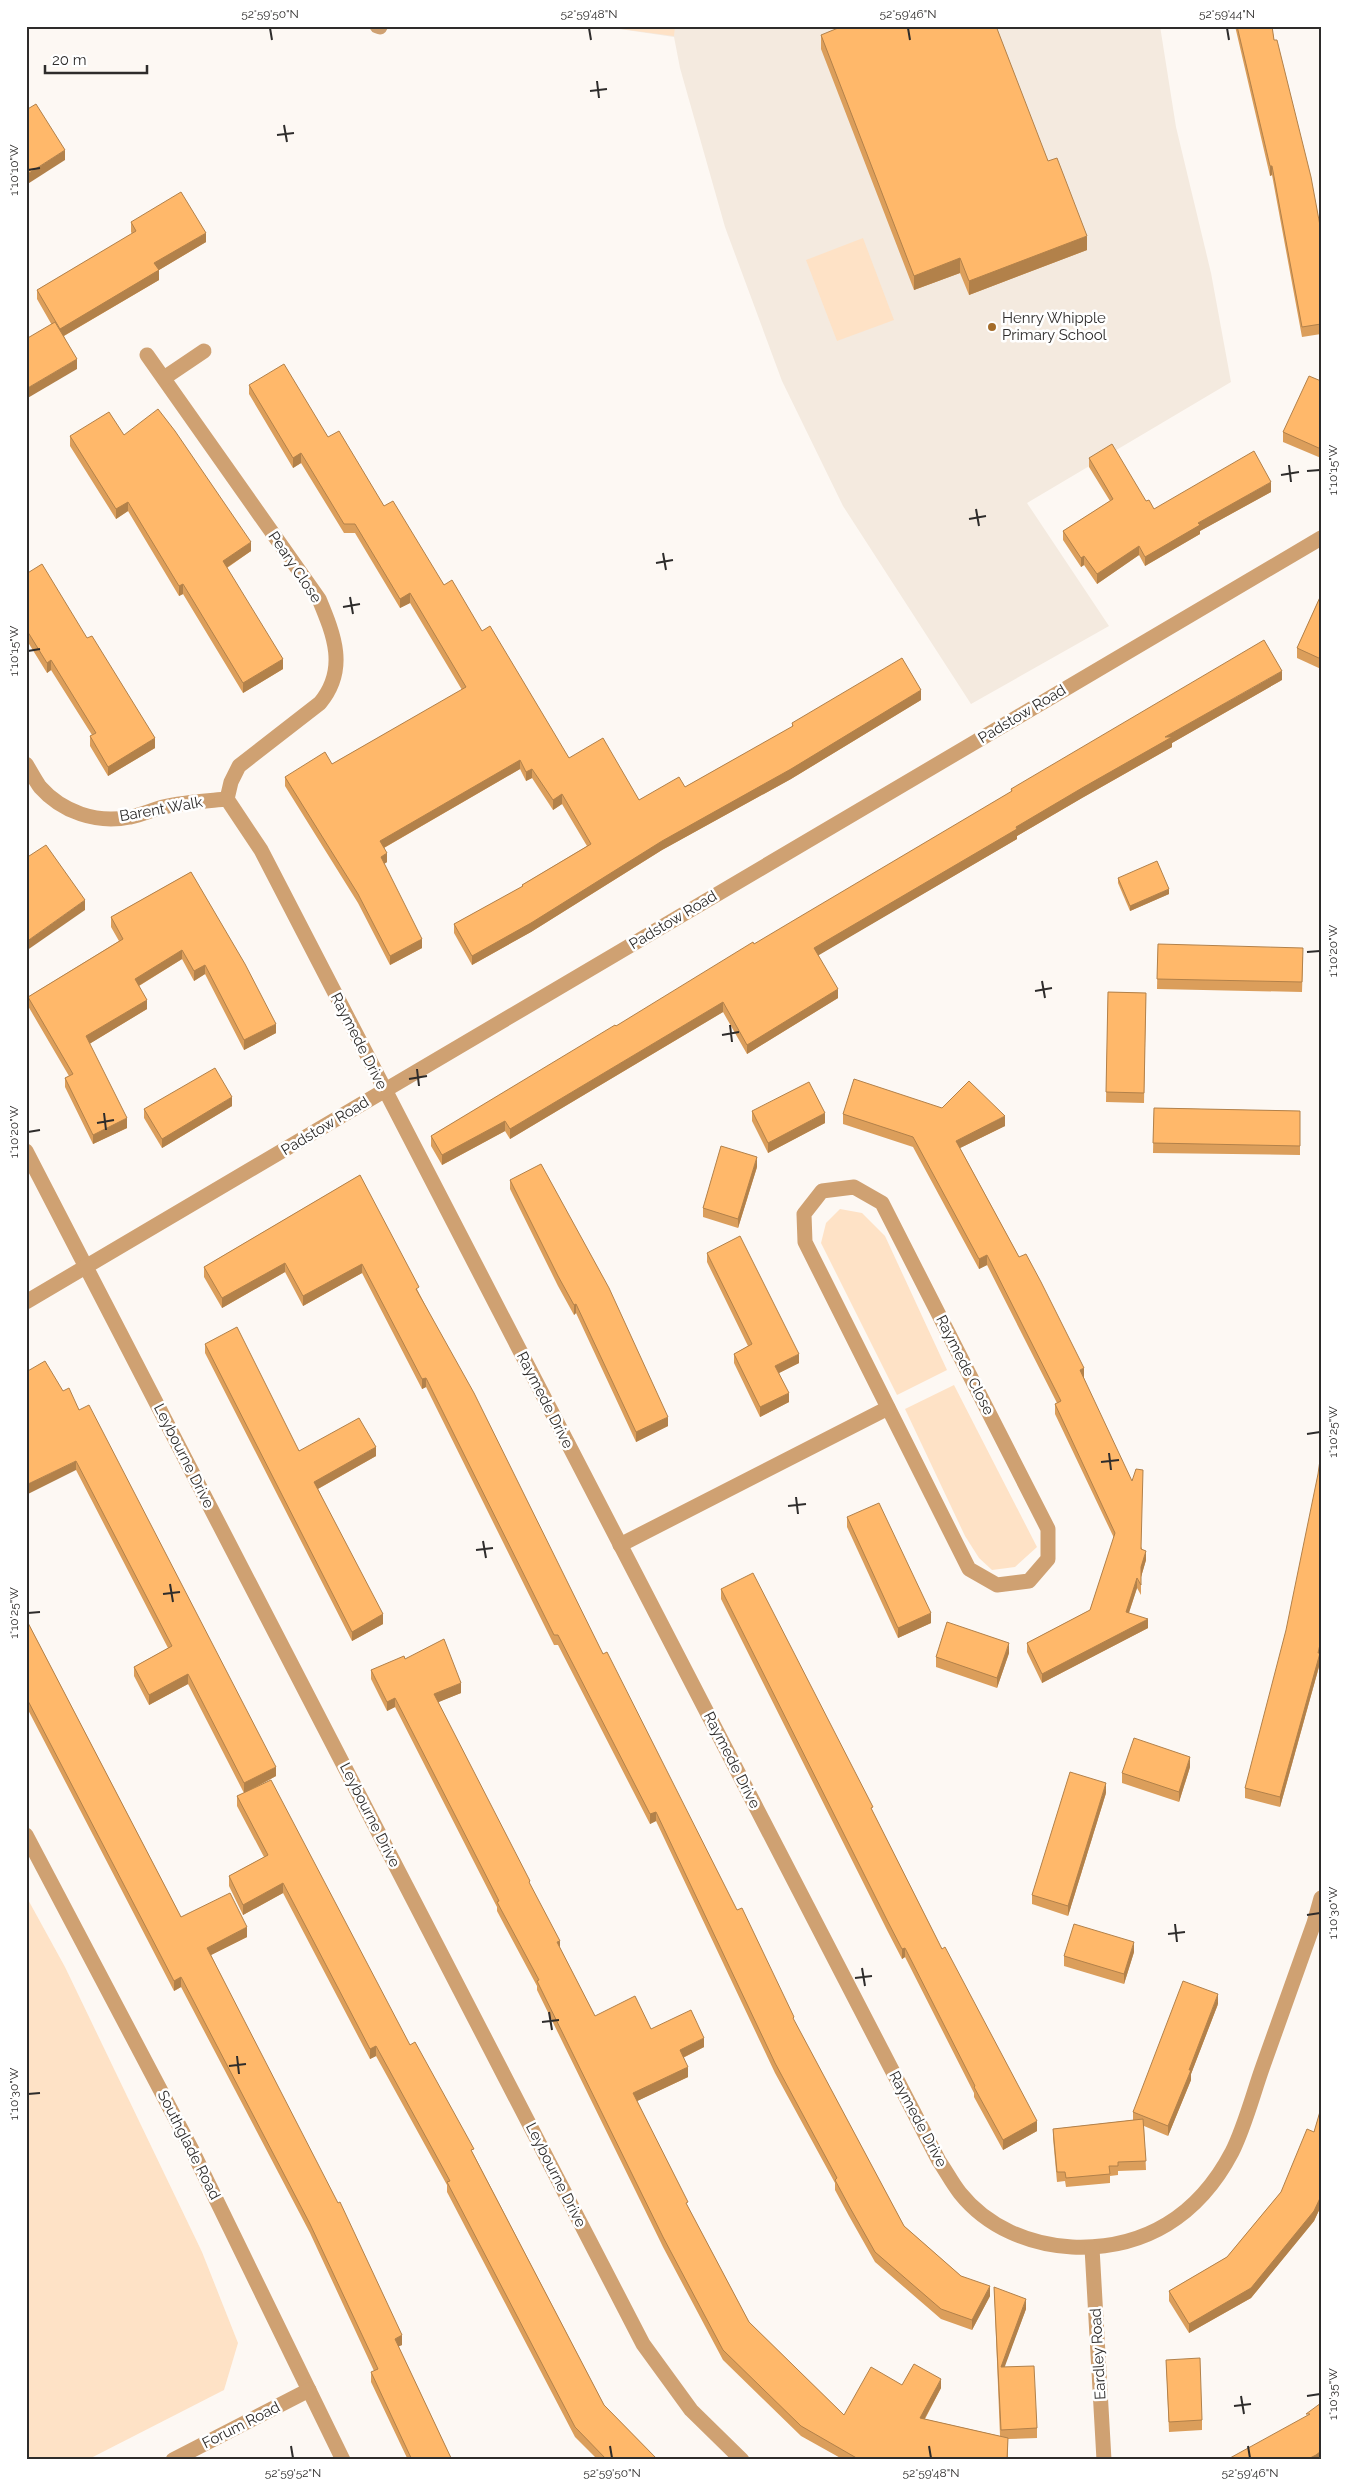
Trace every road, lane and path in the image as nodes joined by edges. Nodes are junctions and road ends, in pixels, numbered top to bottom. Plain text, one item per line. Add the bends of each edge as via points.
1 (204, 351) dead end
2 (147, 355) dead end
3 (164, 378) junction
4 (1321, 538) edge
5 (26, 764) edge
6 (228, 799) junction
7 (384, 1090) junction
8 (26, 1151) edge
9 (86, 1267) junction
10 (26, 1302) edge
11 (888, 1408) junction
12 (620, 1545) junction
13 (26, 1834) edge
14 (1321, 1898) edge
15 (1092, 2248) junction
16 (309, 2390) junction
17 (173, 2460) edge
18 (343, 2460) edge
19 (742, 2460) edge
20 (1104, 2460) edge

1 - 3 street
2 - 3 street, Peary Close
3 - 6 street, Peary Close via 319,598 335,642 337,662 330,692 239,766 231,782
4 - 7 street, Padstow Road
5 - 6 street, Barent Walk via 40,786 59,804 77,814 104,819
6 - 7 street, Raymede Drive via 260,850
7 - 9 street, Padstow Road
7 - 12 street, Raymede Drive
8 - 9 street, Leybourne Drive
9 - 10 street, Padstow Road
9 - 19 street, Leybourne Drive via 643,2344 691,2410
11 - 11 street, Raymede Close via 805,1242 804,1214 822,1191 854,1187 882,1202 1048,1529 1048,1558 1029,1581 997,1586 969,1569
11 - 12 street
12 - 15 street, Raymede Drive via 939,2161 960,2193 989,2220 1018,2236 1055,2246
13 - 16 street, Southglade Road via 192,2150
14 - 15 street, Raymede Drive via 1233,2150 1218,2176 1204,2196 1184,2214 1126,2242
15 - 20 street, Eardley Road
16 - 17 street, Forum Road
16 - 18 street, Southglade Road

